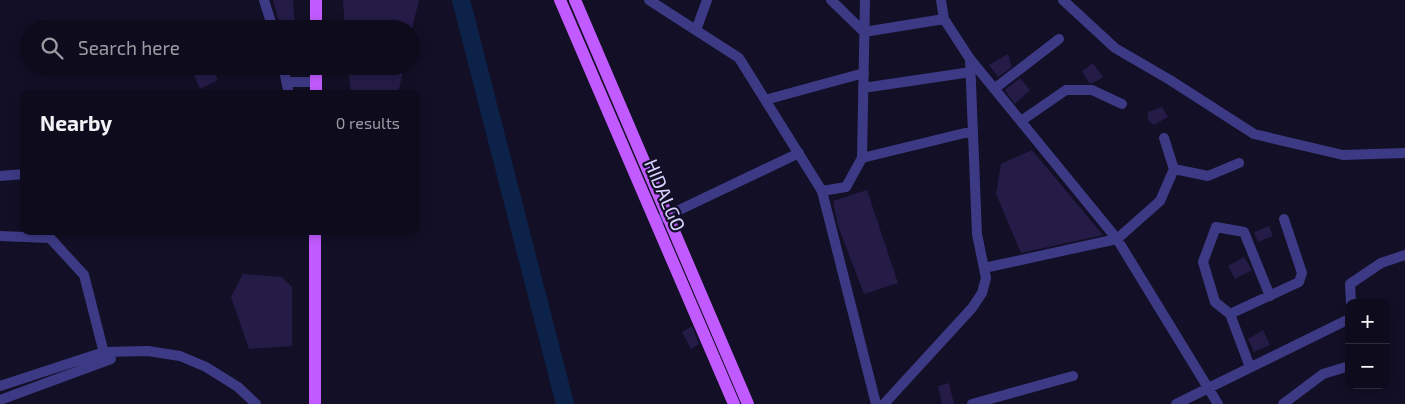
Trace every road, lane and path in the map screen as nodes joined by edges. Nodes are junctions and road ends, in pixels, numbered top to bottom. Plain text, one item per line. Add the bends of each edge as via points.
1 (264, 0) edge
2 (312, 0) edge
3 (316, 0) edge
4 (560, 0) edge
5 (575, 0) edge
6 (648, 0) edge
7 (708, 0) edge
8 (831, 0) edge
9 (865, 0) edge
10 (941, 0) edge
11 (1063, 0) edge
12 (944, 19) junction
13 (270, 20) edge
14 (312, 20) edge
15 (316, 20) edge
16 (696, 30) junction
17 (864, 32) junction
18 (1059, 39) dead end
19 (970, 59) junction
20 (970, 72) junction
21 (864, 73) junction
22 (286, 75) edge
23 (313, 75) edge
24 (315, 75) edge
25 (288, 82) junction
26 (314, 88) edge
27 (864, 88) junction
28 (994, 88) junction
29 (289, 90) edge
30 (765, 100) junction
31 (1122, 104) dead end
32 (1021, 121) junction
33 (973, 131) junction
34 (1164, 138) dead end
35 (799, 153) junction
36 (1405, 153) edge
37 (862, 158) junction
38 (1239, 163) dead end
39 (1174, 169) junction
40 (20, 174) edge
41 (0, 176) edge
42 (822, 191) junction
43 (662, 218) junction
44 (1284, 218) dead end
45 (49, 235) edge
46 (311, 235) edge
47 (315, 235) edge
48 (0, 236) edge
49 (1117, 239) junction
50 (1405, 255) edge
51 (984, 268) junction
52 (1270, 296) junction
53 (1351, 299) edge
54 (1230, 314) junction
55 (1345, 321) edge
56 (105, 356) junction
57 (1250, 367) junction
58 (1345, 367) edge
59 (1073, 376) dead end
60 (0, 386) edge
61 (1209, 387) junction
62 (0, 400) edge
63 (256, 404) edge
64 (310, 404) edge
65 (314, 404) edge
66 (734, 404) edge
67 (748, 404) edge
68 (876, 404) edge
69 (884, 404) edge
70 (972, 404) edge
71 (1176, 404) edge
72 (1218, 404) edge
73 (1283, 404) edge

1 - 13 street
2 - 14 main road
3 - 15 main road
4 - 43 main road, HIDALGO
5 - 43 main road, HIDALGO
6 - 16 street
7 - 16 street
8 - 17 street
9 - 17 street
10 - 12 street
11 - 36 street via 1115,48 1254,134 1343,155
12 - 17 street
12 - 19 street
16 - 30 street via 739,58
17 - 21 street
18 - 28 street
19 - 20 street
19 - 28 street
20 - 27 street
20 - 33 street
21 - 27 street
21 - 30 street
22 - 25 street
23 - 26 main road
24 - 26 main road
25 - 26 street
25 - 29 street
27 - 37 street
28 - 32 street
30 - 35 street
31 - 32 street via 1092,90 1066,90
32 - 49 street
33 - 37 street
33 - 51 street via 977,234
34 - 39 street
35 - 42 street
35 - 43 street
37 - 42 street via 846,187
38 - 39 street via 1208,176
39 - 49 street via 1160,201
40 - 41 street
42 - 68 street
43 - 66 main road, HIDALGO
43 - 67 main road, HIDALGO
44 - 52 street via 1302,273 1299,282
45 - 48 street
45 - 56 street via 84,274
46 - 64 main road
47 - 65 main road
49 - 51 street
49 - 61 street
50 - 53 street via 1381,263 1350,284
51 - 69 street via 986,278 982,293 972,308
52 - 54 street
52 - 54 street via 1244,232 1216,227 1203,262 1215,302
54 - 57 street
55 - 57 street
56 - 60 street
56 - 62 street
56 - 63 street via 130,351 180,356 238,387
57 - 61 street
58 - 73 street via 1323,374
59 - 70 street
61 - 71 street
61 - 72 street

